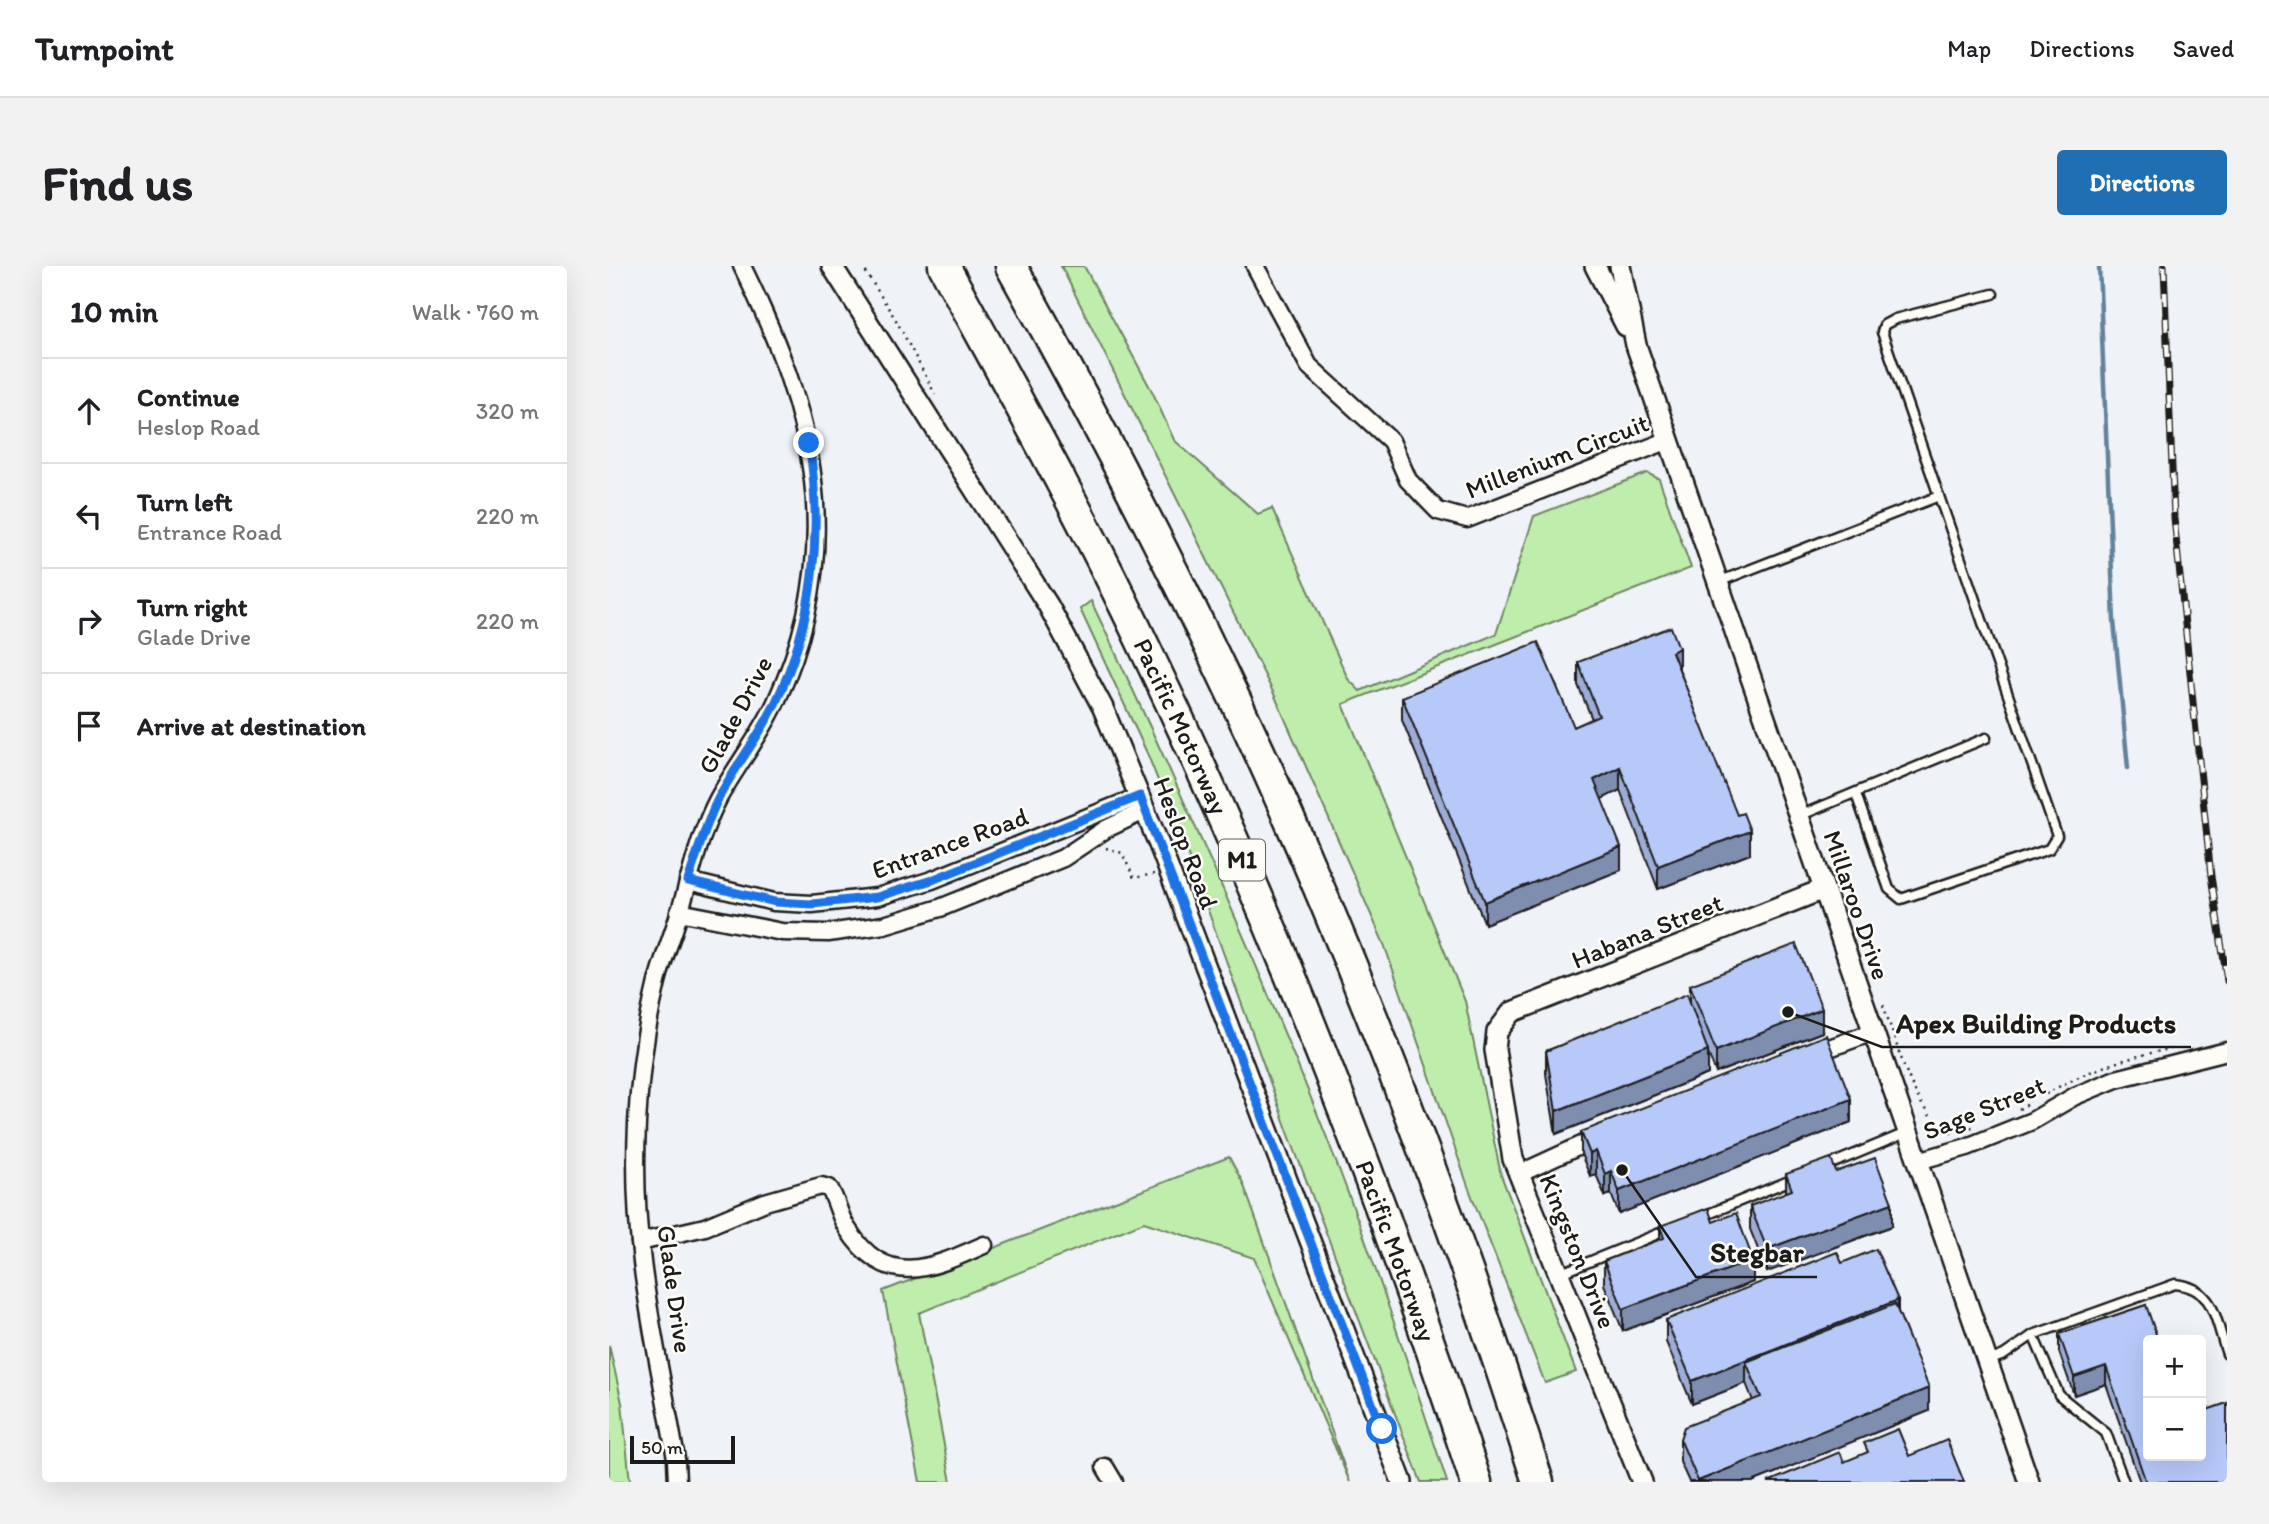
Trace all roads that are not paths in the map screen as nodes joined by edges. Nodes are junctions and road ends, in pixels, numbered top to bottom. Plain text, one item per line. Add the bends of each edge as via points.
1 (742, 266) edge
2 (832, 266) edge
3 (944, 266) edge
4 (1011, 266) edge
5 (1255, 266) edge
6 (1595, 266) edge
7 (1621, 266) edge
8 (1993, 294) dead end
9 (1636, 345) junction
10 (1669, 440) junction
11 (1940, 496) junction
12 (1718, 582) junction
13 (1986, 738) dead end
14 (1856, 794) junction
15 (1143, 803) junction
16 (1799, 816) junction
17 (688, 881) junction
18 (1824, 889) junction
19 (877, 897) junction
20 (679, 912) junction
21 (884, 925) junction
22 (1497, 1032) joint
23 (1873, 1032) junction
24 (2219, 1053) edge
25 (1799, 1059) edge
26 (1612, 1132) edge
27 (1908, 1133) junction
28 (1918, 1161) junction
29 (1818, 1170) edge
30 (1519, 1174) junction
31 (1805, 1175) edge
32 (1688, 1222) edge
33 (1675, 1227) edge
34 (640, 1242) junction
35 (983, 1245) dead end
36 (1559, 1274) junction
37 (2033, 1335) junction
38 (2227, 1354) edge
39 (1988, 1361) junction
40 (1105, 1467) dead end
41 (677, 1482) edge
42 (1114, 1482) edge
43 (1402, 1482) edge
44 (1476, 1482) edge
45 (1538, 1482) edge
46 (1641, 1482) edge
47 (2029, 1482) edge
48 (2124, 1482) edge

1 - 17 street, Glade Drive via 798,399 816,487 815,546 808,607 788,675 718,799
2 - 15 street, Heslop Road via 1048,605 1103,708
3 - 44 highway, Pacific Motorway / M1 via 1095,546 1231,833 1361,1148
4 - 45 highway, M1 via 1096,420 1269,773 1415,1125
5 - 10 street, Millenium Circuit via 1309,366 1391,441 1408,480 1438,511 1467,519
6 - 9 street, Millaroo Drive
7 - 9 street, Millaroo Drive
8 - 11 lane via 1895,319 1884,325 1882,332
9 - 10 street, Millaroo Drive
10 - 12 street, Millaroo Drive
11 - 12 lane
11 - 14 lane via 2057,836 2049,849 1902,899 1889,889
12 - 16 street, Millaroo Drive
13 - 14 lane
14 - 16 lane
15 - 19 street, Entrance Road
15 - 21 street, Entrance Road via 1063,858 940,908
15 - 43 street, Heslop Road
16 - 18 street, Millaroo Drive
17 - 19 street, Entrance Road via 775,902 812,904
17 - 20 street, Glade Drive
18 - 22 street, Habana Street via 1512,1012
18 - 23 street, Millaroo Drive
19 - 21 street
20 - 21 street, Entrance Road via 792,933
20 - 34 street, Glade Drive via 657,982 638,1115
22 - 30 street, Kingston Drive via 1495,1050
23 - 25 street
23 - 27 street, Millaroo Drive
24 - 28 street, Sage Street via 2116,1079 2032,1121
26 - 30 street
27 - 28 street, Millaroo Drive
27 - 29 lane
28 - 39 street, Millaroo Drive
30 - 36 street, Kingston Drive
31 - 32 lane
33 - 36 lane
34 - 35 street via 705,1227 765,1202 821,1186 829,1188 846,1226 869,1257 885,1267 917,1269
34 - 41 street, Glade Drive
36 - 46 street, Kingston Drive
37 - 38 lane via 2175,1283 2193,1286 2206,1295
37 - 39 lane
37 - 48 lane via 2059,1395 2106,1433
39 - 47 street, Millaroo Drive
40 - 42 street

